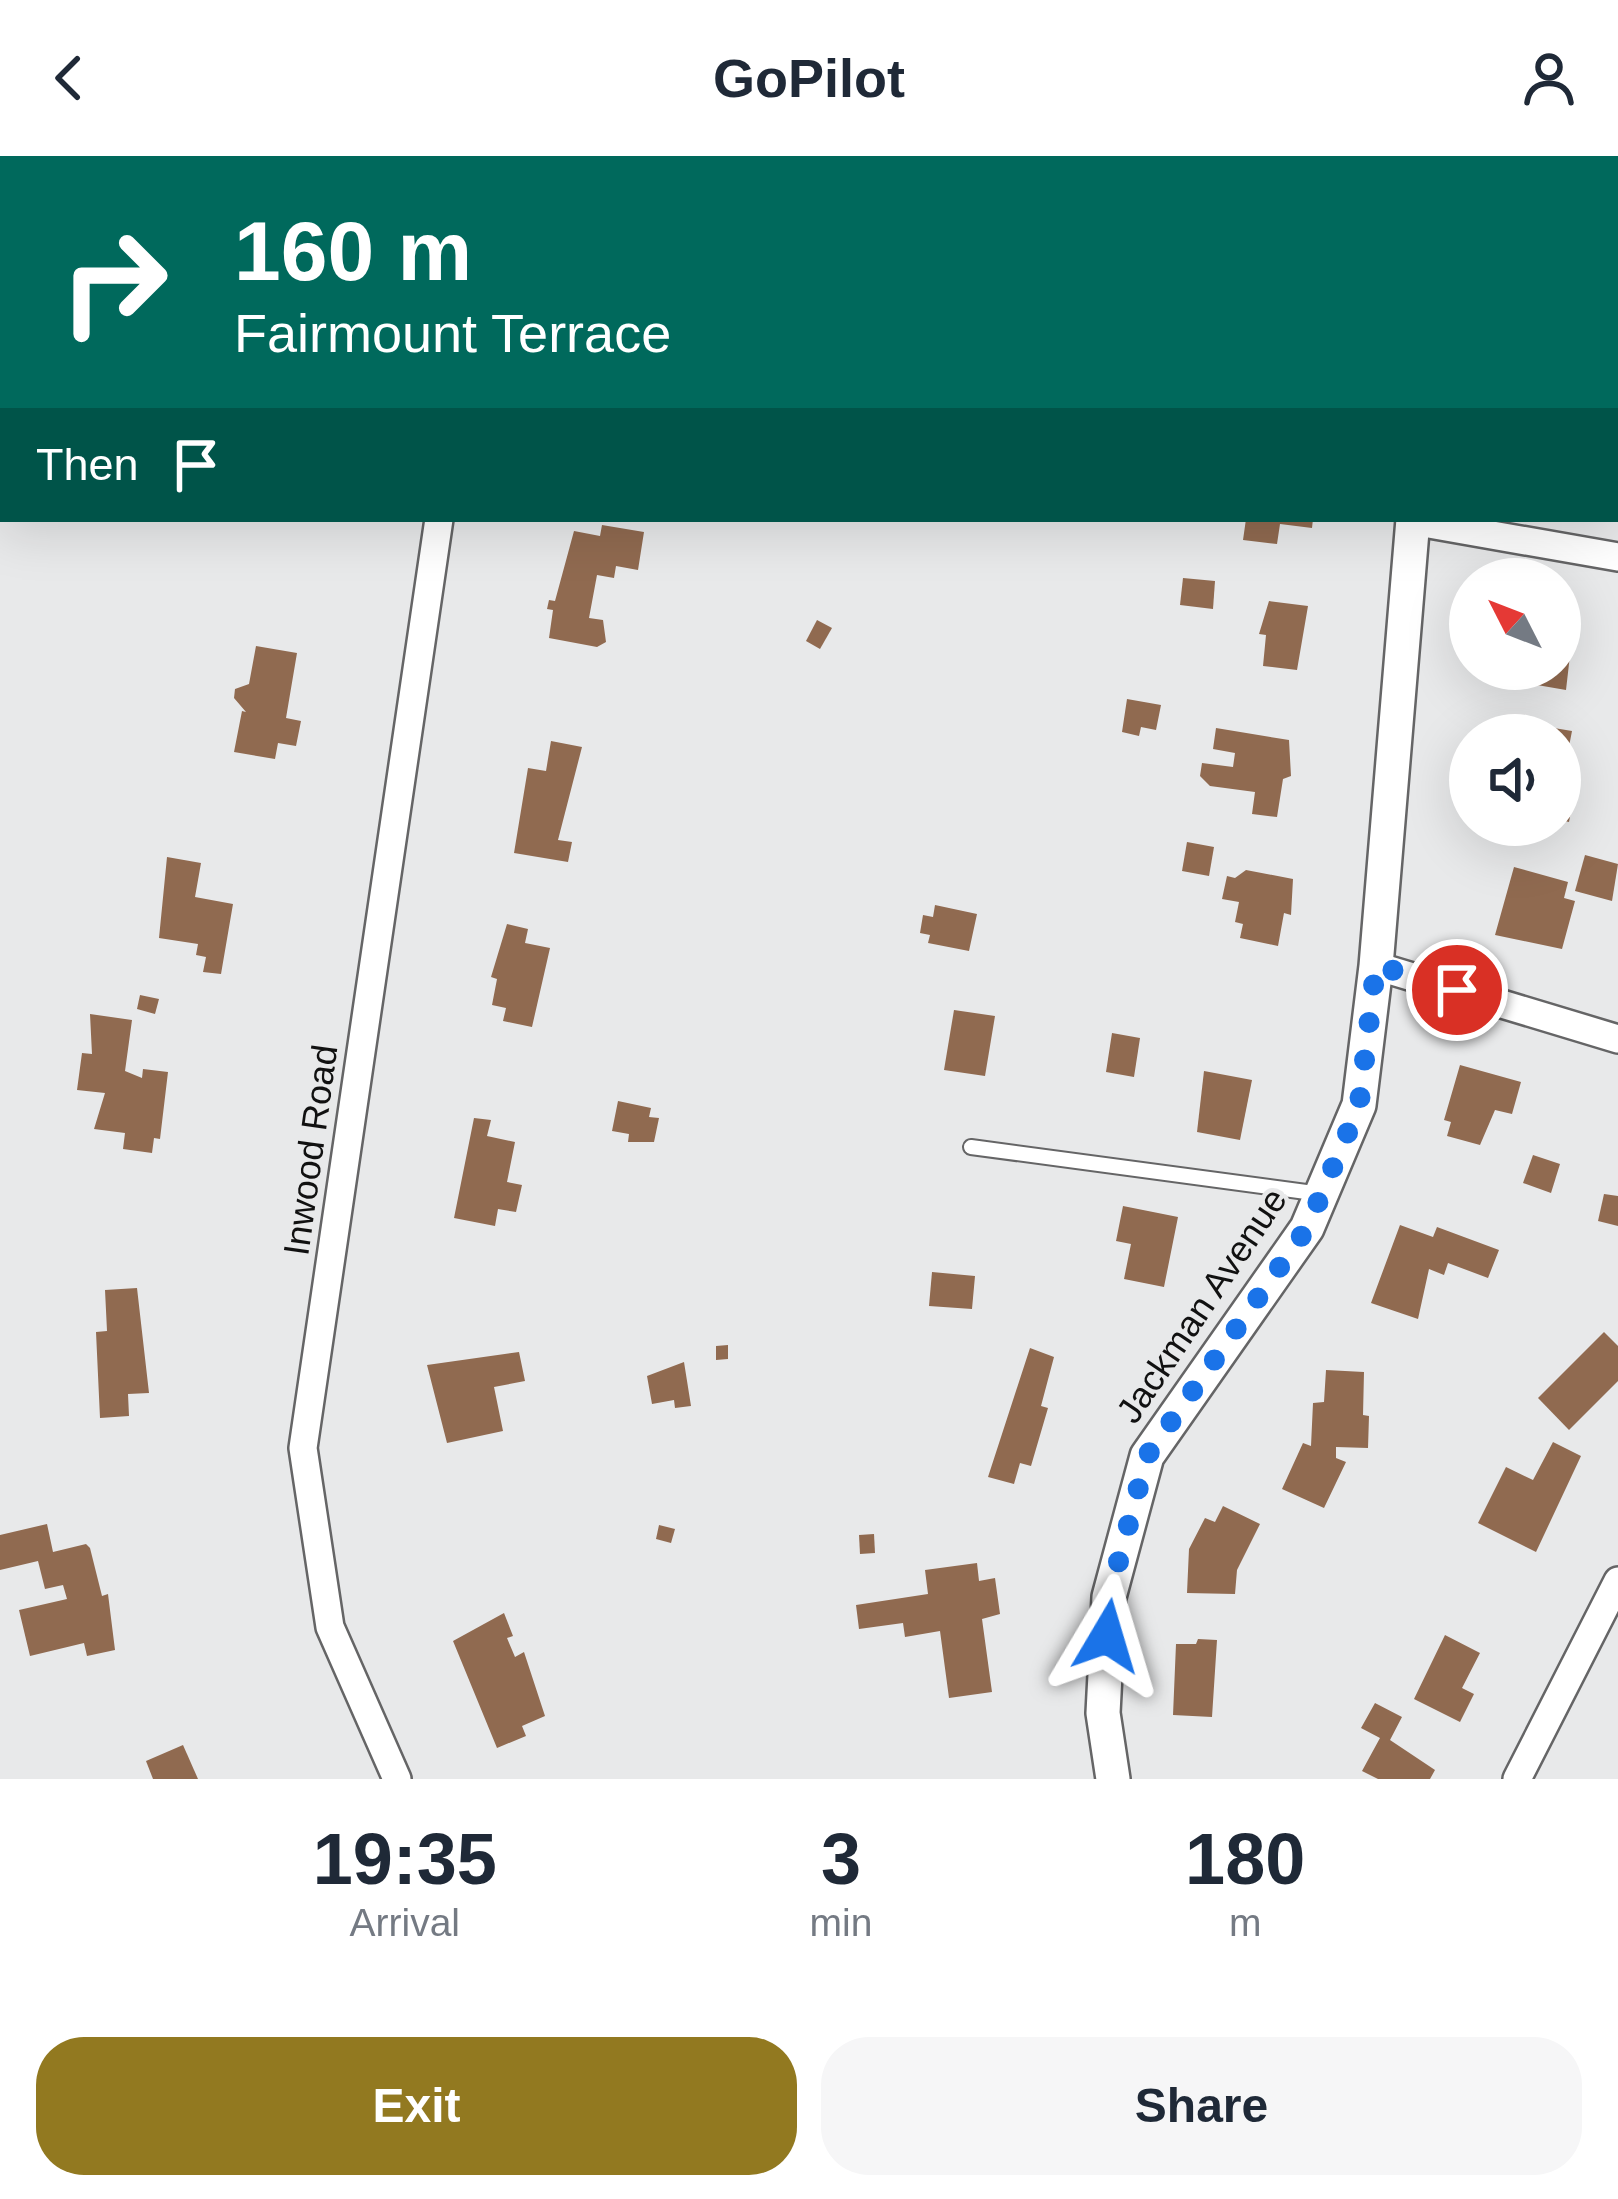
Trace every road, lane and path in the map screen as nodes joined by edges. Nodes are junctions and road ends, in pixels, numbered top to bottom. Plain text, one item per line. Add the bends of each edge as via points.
1 (439, 522) edge
2 (1413, 522) edge
3 (1424, 522) edge
4 (1618, 557) edge
5 (1376, 965) junction
6 (1618, 1039) edge
7 (971, 1147) dead end
8 (1321, 1194) junction
9 (1618, 1581) edge
10 (398, 1779) edge
11 (1113, 1779) edge
12 (1517, 1779) edge

1 - 10 street, Inwood Road via 303,1448 330,1627
2 - 5 street, Jackman Avenue
3 - 4 street
5 - 6 street
5 - 8 street, Jackman Avenue via 1359,1106
7 - 8 lane
8 - 11 street, Jackman Avenue via 1307,1228 1147,1456 1109,1597 1103,1713
9 - 12 street

